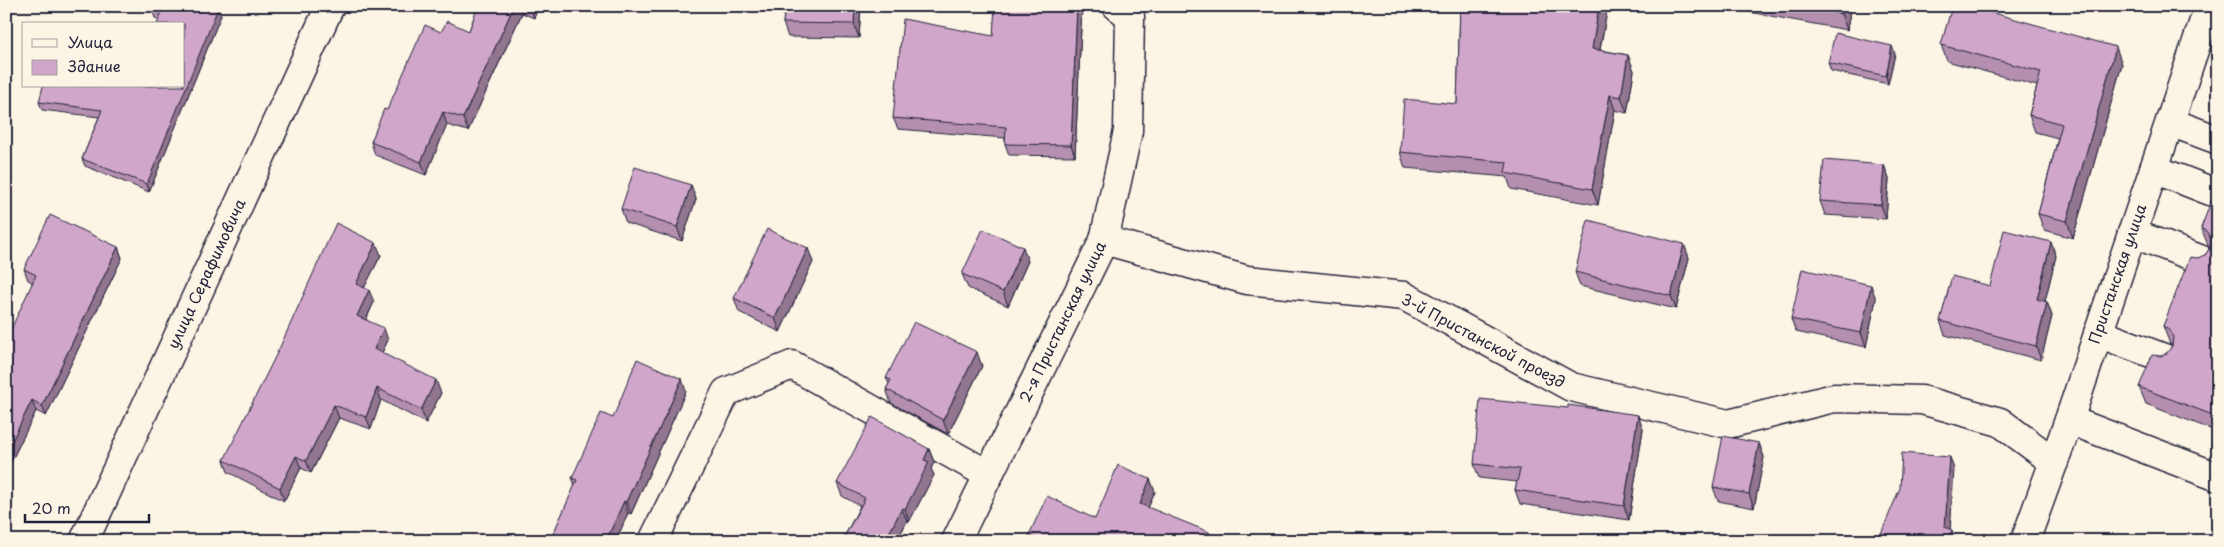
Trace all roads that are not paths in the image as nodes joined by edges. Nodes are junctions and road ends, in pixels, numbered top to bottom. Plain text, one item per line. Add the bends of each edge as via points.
1 (330, 6) edge
2 (1117, 6) edge
3 (2210, 18) edge
4 (2170, 122) junction
5 (2218, 140) edge
6 (2154, 169) junction
7 (2218, 194) edge
8 (2132, 233) junction
9 (1104, 240) junction
10 (2202, 260) edge
11 (2098, 332) junction
12 (2164, 358) edge
13 (2069, 420) junction
14 (2054, 462) junction
15 (989, 475) junction
16 (2218, 477) edge
17 (84, 541) edge
18 (653, 541) edge
19 (956, 541) edge
20 (2025, 541) edge

1 - 17 street, улица Серафимовича
2 - 9 street, 2-я Пристанская улица via 1130,16 1128,131
3 - 4 street, Пристанская улица
4 - 5 street
4 - 6 street, Пристанская улица
6 - 7 street
6 - 8 street, Пристанская улица
8 - 10 street
8 - 11 street, Пристанская улица
9 - 14 street, 3-й Пристанской проезд via 1247,280 1404,296 1571,387 1728,424 1834,398 1922,400 2000,422
9 - 15 street, 2-я Пристанская улица
11 - 12 street
11 - 13 street, Пристанская улица
13 - 14 street, Пристанская улица
13 - 16 street
14 - 20 street, Пристанская улица
15 - 18 street via 792,365 726,392
15 - 19 street, 2-я Пристанская улица

